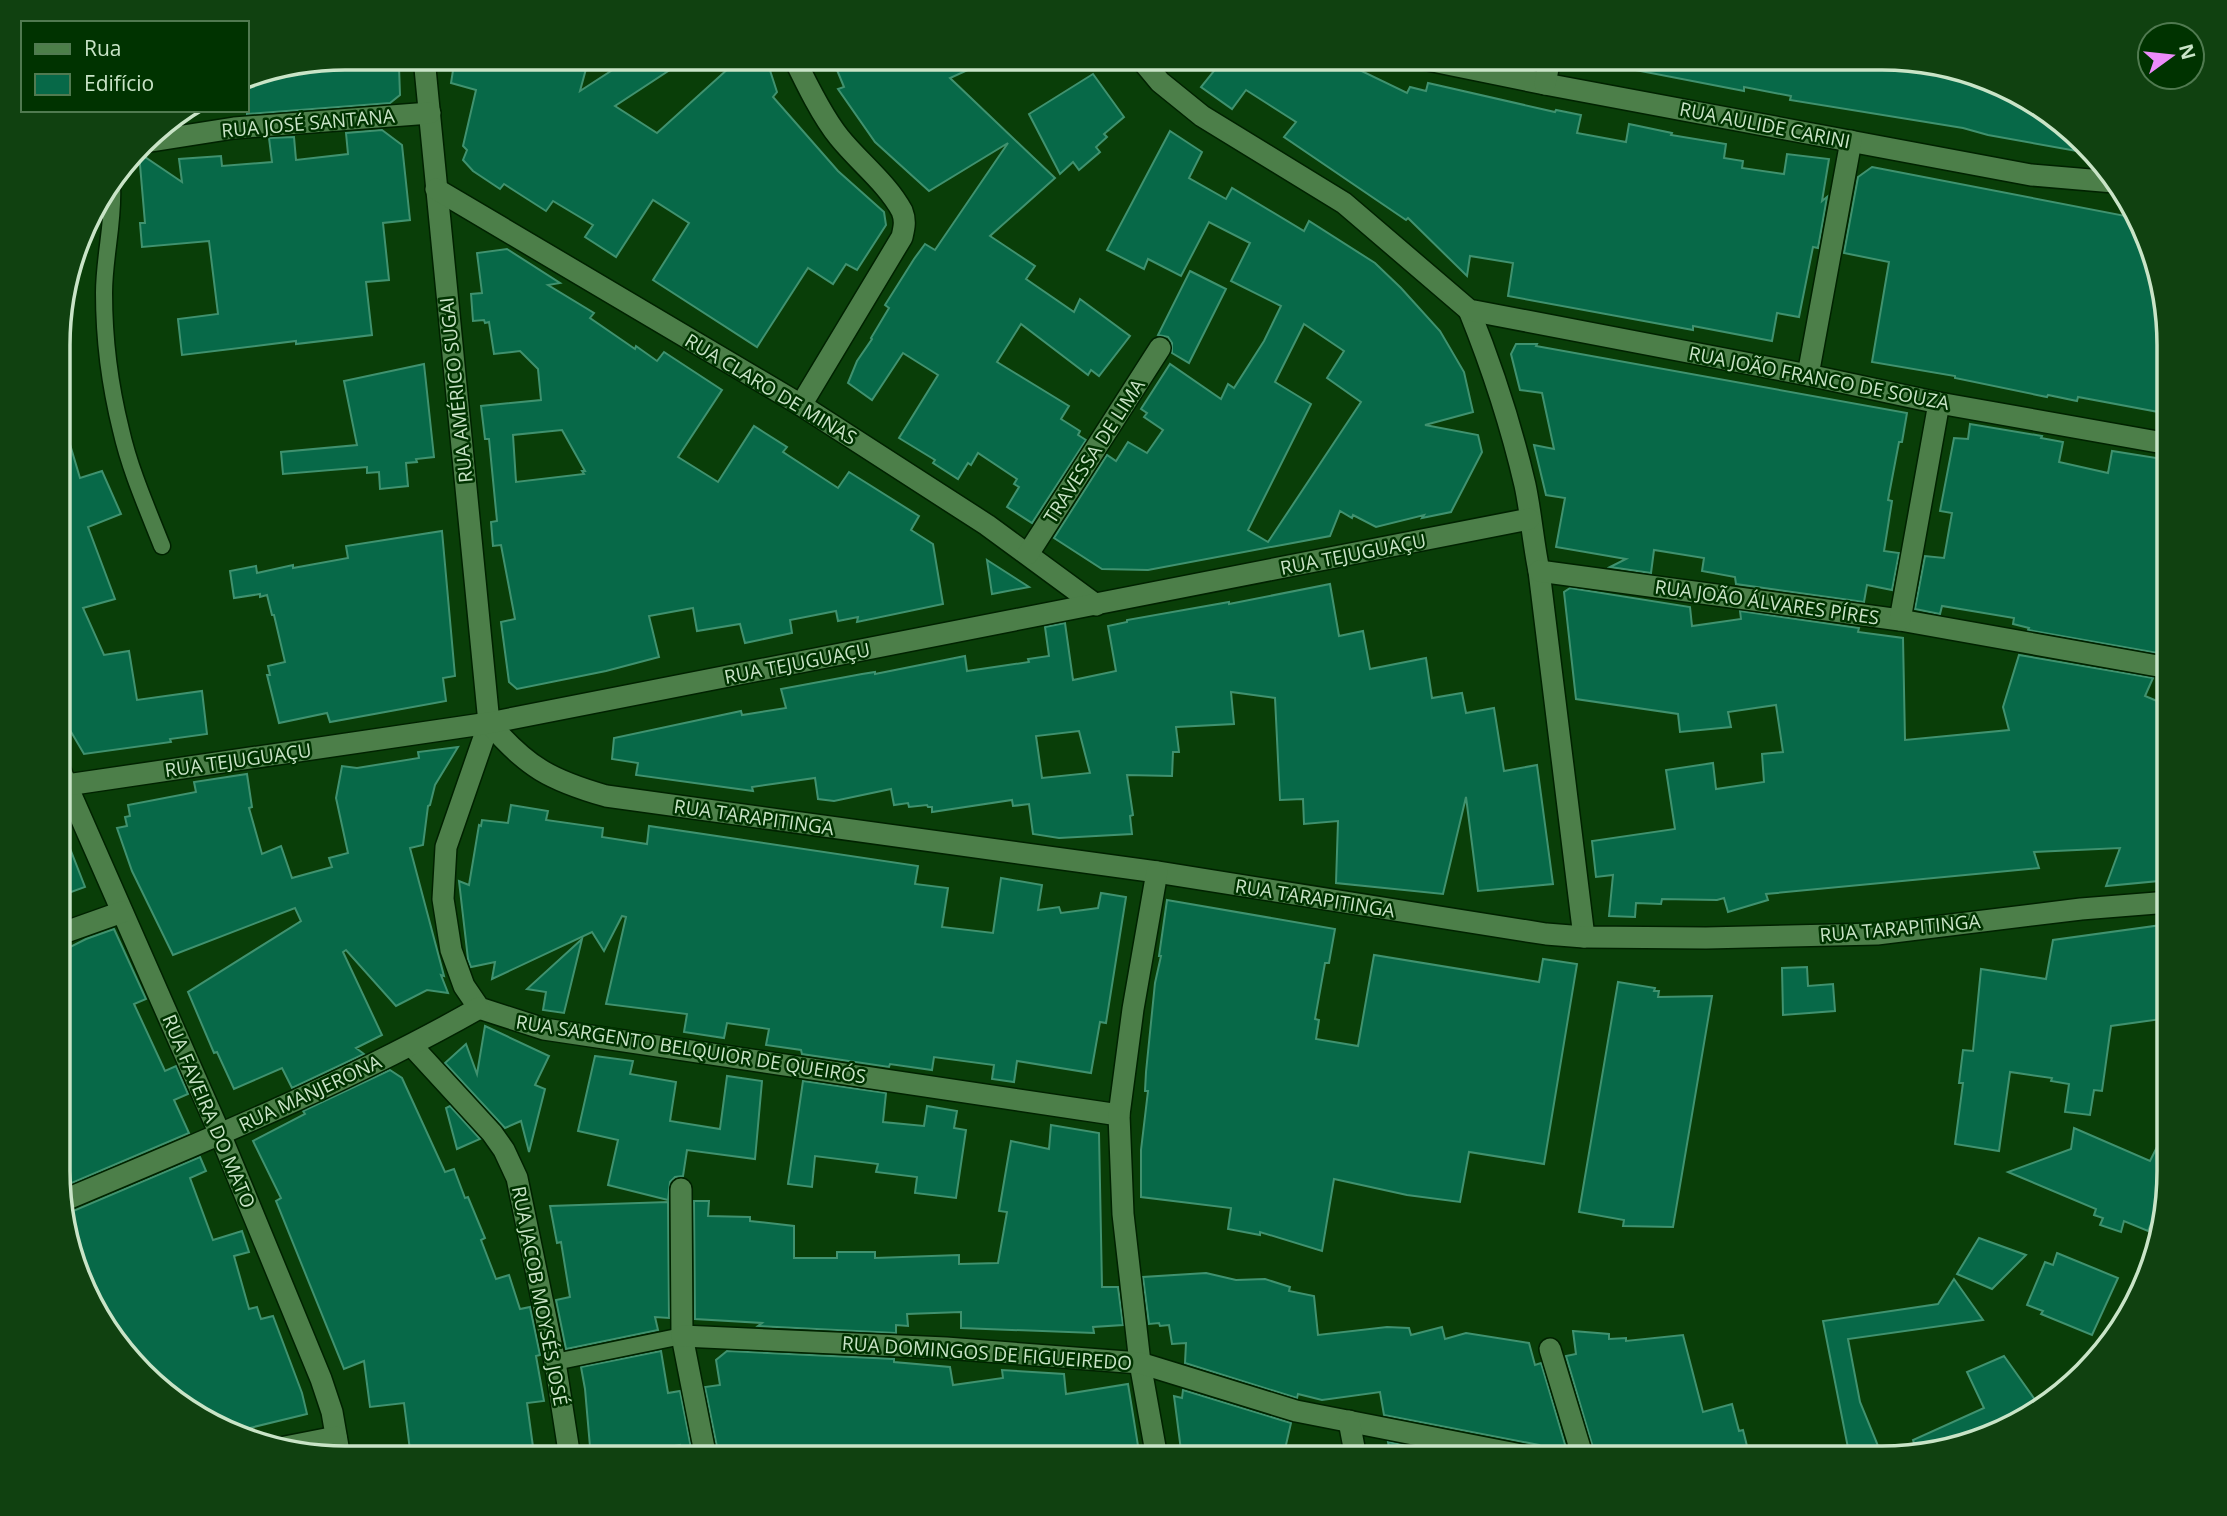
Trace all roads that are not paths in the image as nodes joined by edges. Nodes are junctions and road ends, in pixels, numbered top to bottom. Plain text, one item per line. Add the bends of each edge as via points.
1 (425, 70) edge
2 (799, 70) edge
3 (1150, 70) edge
4 (1477, 70) edge
5 (1548, 70) edge
6 (1545, 84) junction
7 (430, 113) junction
8 (163, 139) edge
9 (1851, 141) junction
10 (2102, 181) edge
11 (436, 189) junction
12 (111, 200) edge
13 (1469, 310) junction
14 (1160, 348) dead end
15 (1808, 375) junction
16 (1939, 403) junction
17 (802, 405) junction
18 (2157, 442) edge
19 (1529, 519) junction
20 (162, 546) dead end
21 (1028, 554) junction
22 (1539, 571) junction
23 (1096, 605) junction
24 (1900, 620) junction
25 (2157, 666) edge
26 (489, 723) junction
27 (70, 779) edge
28 (70, 796) edge
29 (1157, 872) junction
30 (2157, 903) edge
31 (122, 912) junction
32 (70, 930) edge
33 (1584, 937) junction
34 (479, 1009) junction
35 (412, 1046) junction
36 (1119, 1115) junction
37 (220, 1134) junction
38 (681, 1189) dead end
39 (71, 1197) edge
40 (682, 1336) junction
41 (1550, 1349) dead end
42 (555, 1362) junction
43 (1139, 1363) junction
44 (1349, 1421) junction
45 (338, 1446) edge
46 (568, 1446) edge
47 (704, 1446) edge
48 (1155, 1446) edge
49 (1354, 1446) edge
50 (1475, 1446) edge
51 (1579, 1446) edge

1 - 7 street, RUA AMÉRICO SUGAI
2 - 17 street via 838,136 895,200 905,223 902,237
3 - 13 street via 1202,116 1344,203
4 - 6 street, RUA AULIDE CARINI
5 - 6 street
6 - 9 street, RUA AULIDE CARINI
7 - 8 street, RUA JOSÉ SANTANA via 234,128
7 - 11 street, RUA AMÉRICO SUGAI
9 - 10 street, RUA AULIDE CARINI via 2031,175
9 - 15 street
11 - 17 street, RUA CLARO DE MINAS
11 - 26 street, RUA AMÉRICO SUGAI
12 - 20 lane via 104,290 112,386 134,474
13 - 15 street, RUA JOÃO FRANCO DE SOUZA
13 - 19 street via 1511,430
14 - 21 street, TRAVESSA DE LIMA
15 - 16 street, RUA JOÃO FRANCO DE SOUZA
16 - 18 street, RUA JOÃO FRANCO DE SOUZA
16 - 24 street, RUA JOÃO ÁLVARES PÍRES
17 - 21 street, RUA CLARO DE MINAS
19 - 22 street
19 - 23 street, RUA TEJUGUAÇU
21 - 23 street, RUA CLARO DE MINAS
22 - 24 street, RUA JOÃO ÁLVARES PÍRES
22 - 33 street
23 - 26 street, RUA TEJUGUAÇU
24 - 25 street
26 - 27 street, RUA TEJUGUAÇU
26 - 29 street, RUA TARAPITINGA via 511,749 538,770 570,786 606,796
26 - 34 street via 446,847 443,900 451,950 464,986
28 - 31 street, RUA FAVEIRA DO MATO
29 - 33 street, RUA TARAPITINGA via 1442,919
29 - 36 street
30 - 33 street, RUA TARAPITINGA via 1877,934
31 - 32 street
31 - 37 street, RUA FAVEIRA DO MATO
34 - 35 street, RUA MANJERONA
34 - 36 street, RUA SARGENTO BELQUIOR DE QUEIRÓS via 544,1029
35 - 37 street, RUA MANJERONA
35 - 42 street, RUA JACOB MOYSÉS JOSÉ via 492,1133 517,1178
36 - 43 street via 1123,1214
37 - 39 street, RUA MANJERONA
37 - 45 street, RUA FAVEIRA DO MATO via 321,1380
38 - 40 street
40 - 42 lane, RUA DOMINGOS DE FIGUEIREDO
40 - 43 street, RUA DOMINGOS DE FIGUEIREDO via 946,1348
40 - 47 street
41 - 51 street
42 - 46 street, RUA JACOB MOYSÉS JOSÉ
43 - 44 street, RUA DOMINGOS DE FIGUEIREDO via 1296,1411
43 - 48 street
44 - 49 street
44 - 50 street, RUA DOMINGOS DE FIGUEIREDO

